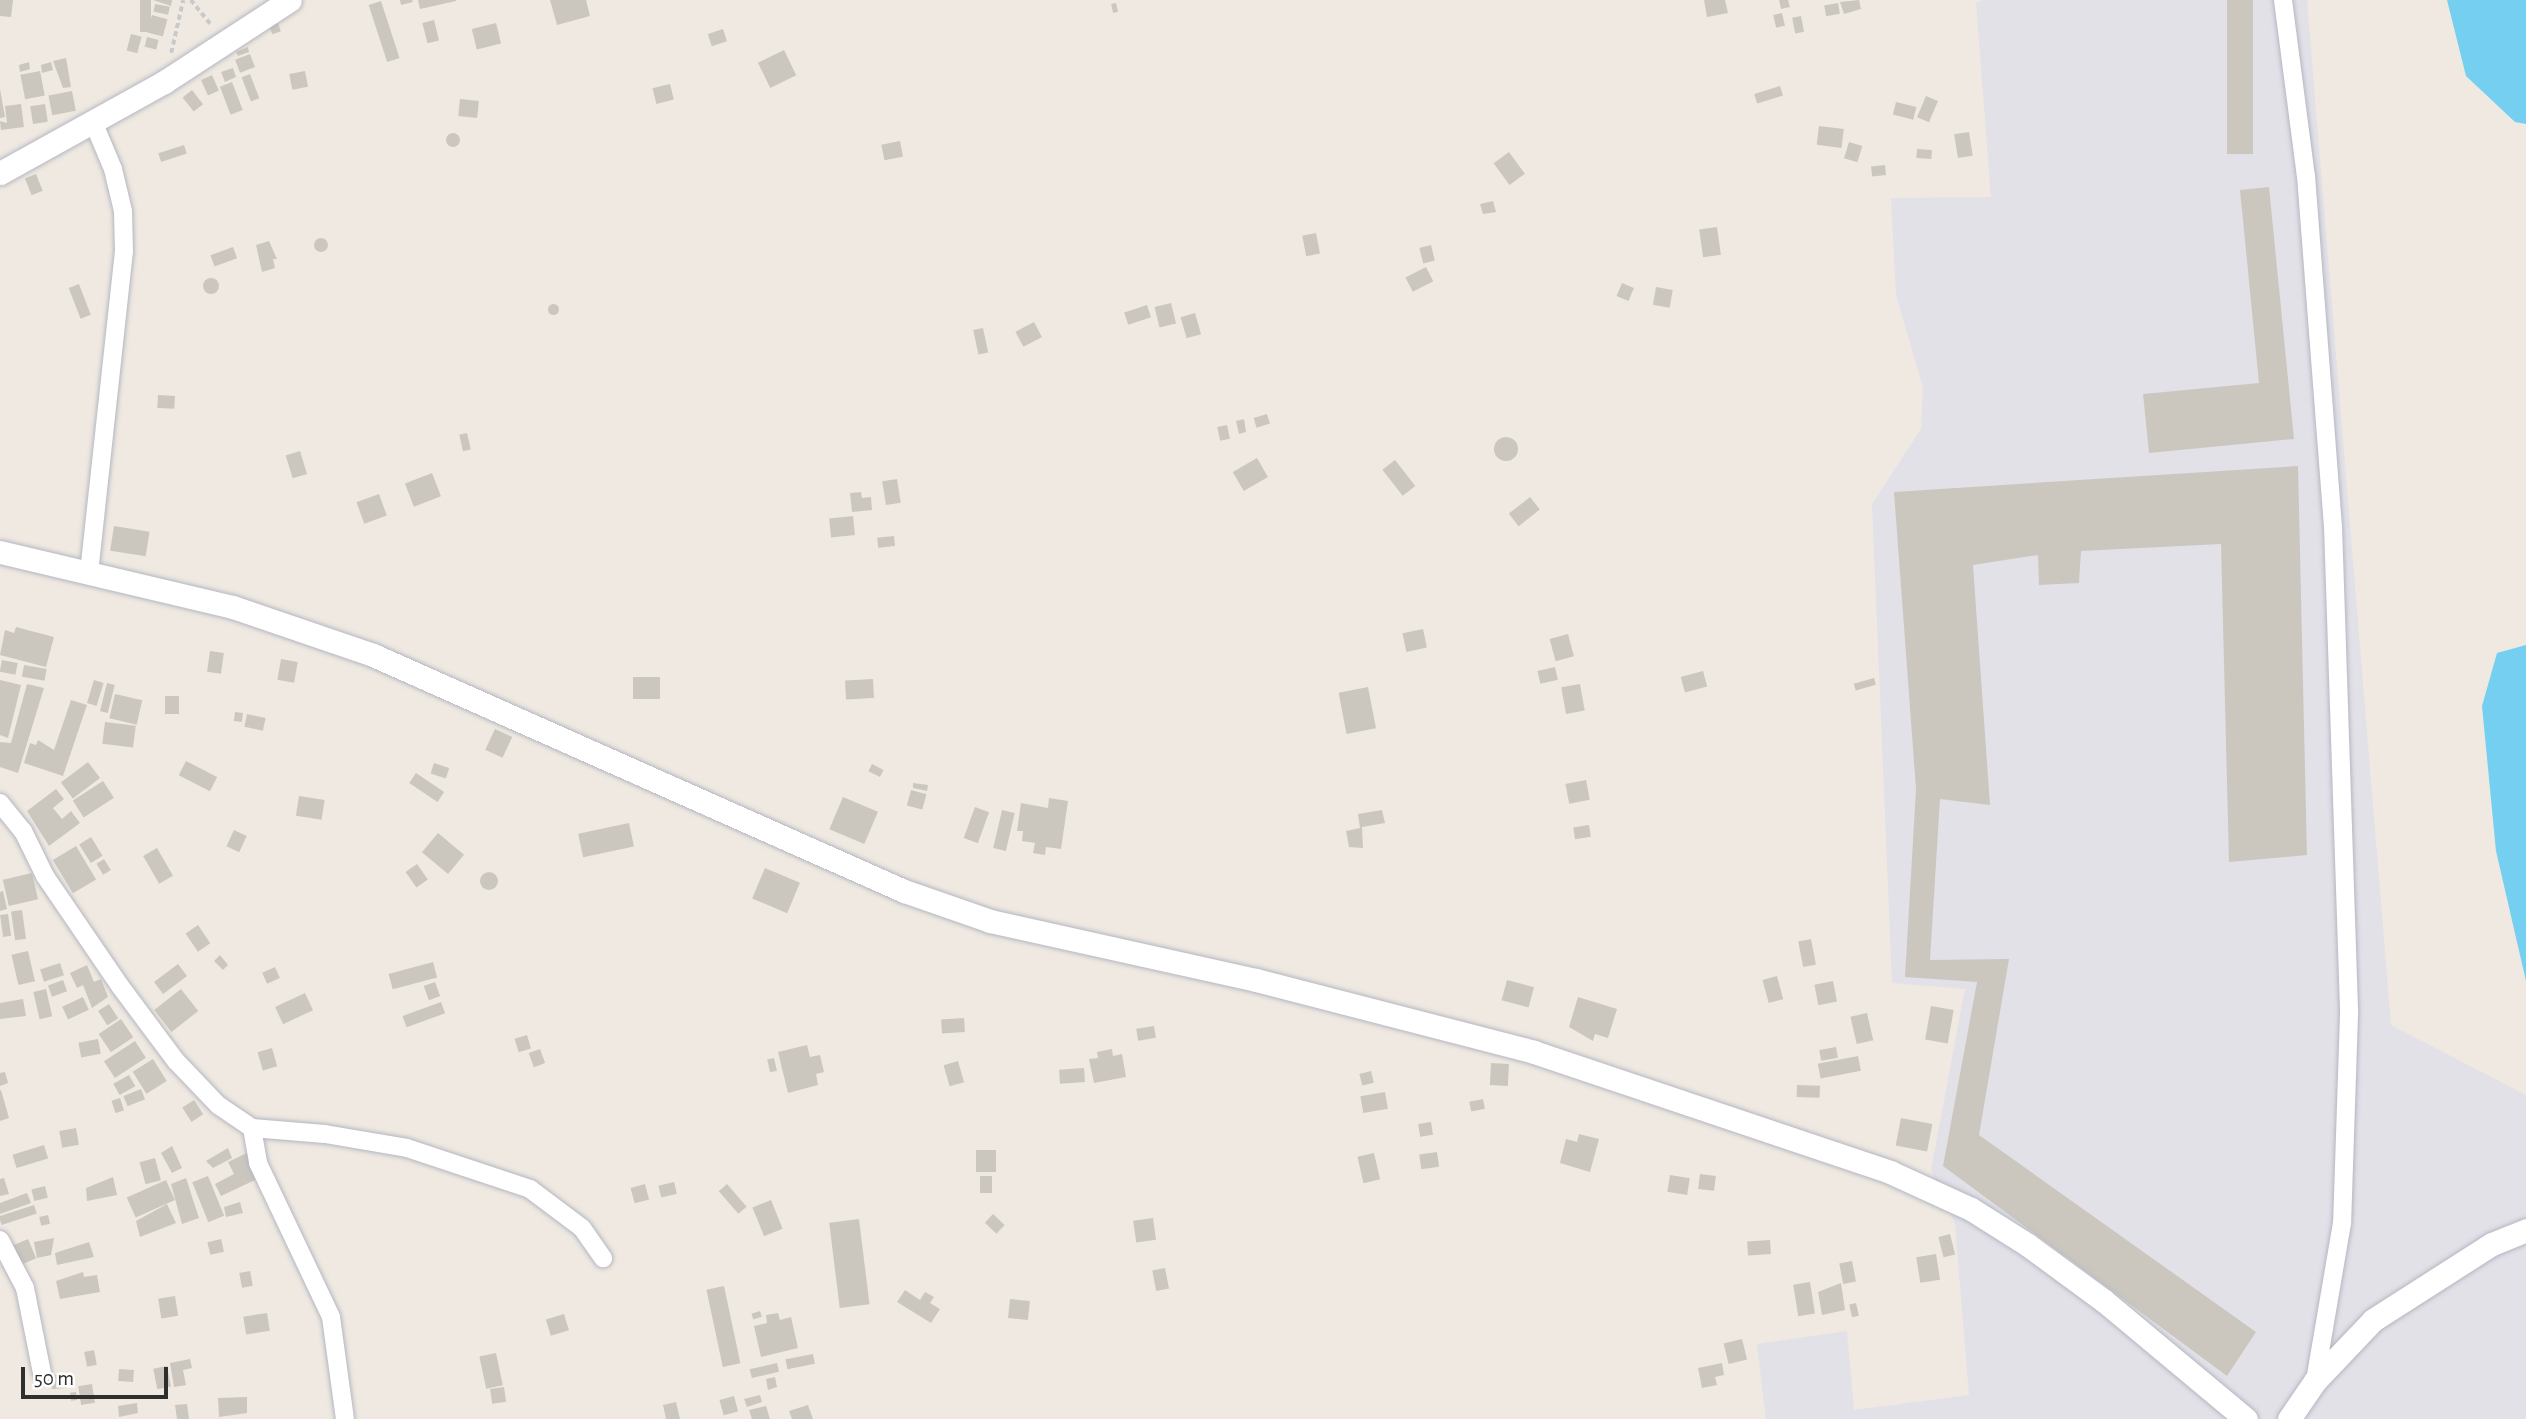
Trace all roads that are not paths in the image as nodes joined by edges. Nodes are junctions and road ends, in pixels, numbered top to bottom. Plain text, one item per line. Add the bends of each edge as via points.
1 (290, 0) edge
2 (2283, 0) edge
3 (94, 124) junction
4 (0, 173) edge
5 (0, 552) edge
6 (89, 573) junction
7 (0, 803) edge
8 (252, 1128) junction
9 (2526, 1230) edge
10 (0, 1240) edge
11 (603, 1258) dead end
12 (42, 1373) dead end
13 (2315, 1381) junction
14 (345, 1419) edge
15 (2246, 1419) edge
16 (2289, 1419) edge

1 - 3 street
2 - 13 street via 2305,176 2333,526 2348,1015 2342,1223
3 - 4 street
3 - 6 street via 113,169 123,211 124,252
5 - 6 street
6 - 15 street via 233,607 373,655 904,891 990,921 1256,981 1534,1052 1890,1172 1972,1209 2028,1245 2103,1300
7 - 8 street via 23,831 45,876 176,1061 218,1105
8 - 11 street via 325,1133 407,1148 530,1189 582,1228
8 - 14 street via 258,1163 331,1317
9 - 13 street via 2481,1250 2373,1320
10 - 12 street via 25,1288
13 - 16 street

